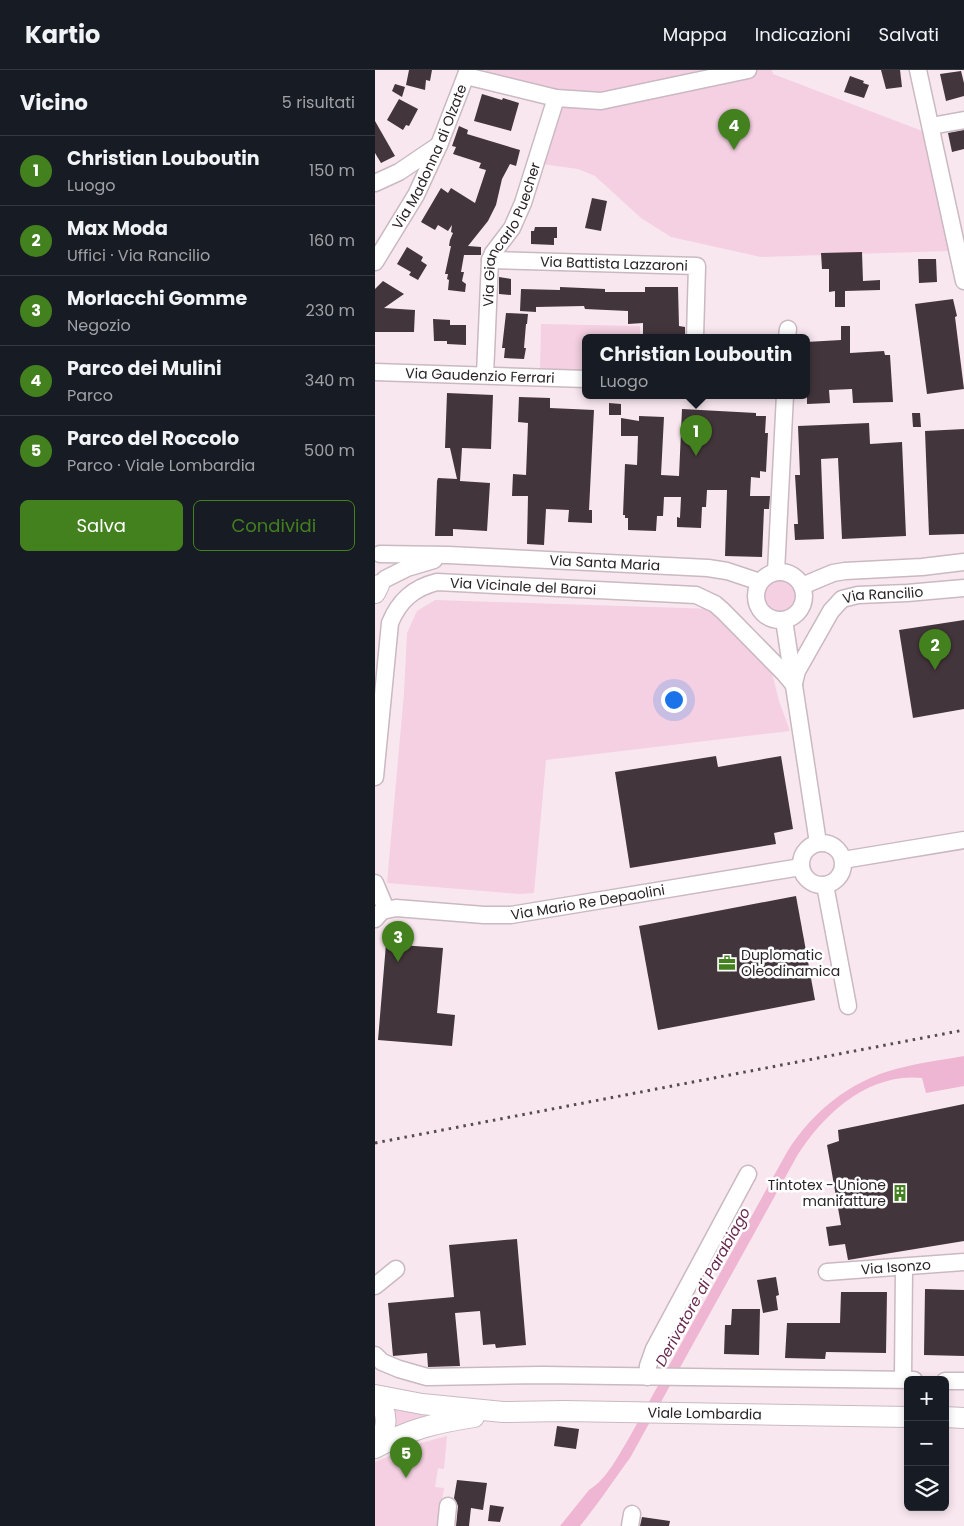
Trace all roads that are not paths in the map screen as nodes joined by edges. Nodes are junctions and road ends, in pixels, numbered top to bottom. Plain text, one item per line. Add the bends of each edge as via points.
1 (748, 70) edge
2 (918, 70) edge
3 (467, 73) edge
4 (556, 98) junction
5 (964, 120) edge
6 (931, 126) junction
7 (439, 145) junction
8 (375, 183) edge
9 (490, 260) junction
10 (375, 262) edge
11 (964, 281) edge
12 (695, 334) edge
13 (375, 372) edge
14 (485, 375) junction
15 (582, 379) edge
16 (785, 399) edge
17 (378, 553) edge
18 (449, 555) junction
19 (964, 562) edge
20 (775, 572) junction
21 (760, 582) junction
22 (378, 586) edge
23 (802, 586) junction
24 (964, 588) edge
25 (783, 620) junction
26 (794, 685) junction
27 (375, 777) edge
28 (964, 840) edge
29 (819, 842) junction
30 (843, 860) junction
31 (801, 867) junction
32 (375, 882) edge
33 (825, 884) junction
34 (381, 914) edge
35 (848, 1006) dead end
36 (748, 1174) dead end
37 (964, 1262) edge
38 (904, 1267) junction
39 (395, 1268) dead end
40 (827, 1272) dead end
41 (375, 1286) edge
42 (375, 1355) edge
43 (908, 1376) edge
44 (652, 1377) junction
45 (904, 1380) edge
46 (949, 1380) edge
47 (964, 1381) edge
48 (375, 1396) edge
49 (503, 1412) junction
50 (904, 1417) edge
51 (949, 1417) edge
52 (964, 1418) edge
53 (375, 1447) edge
54 (448, 1506) dead end
55 (446, 1526) edge

1 - 4 street via 601,101
2 - 6 street
3 - 4 street
3 - 7 street, Via Madonna di Olzate
4 - 9 street, Via Giancarlo Puecher via 523,203 512,228
5 - 6 street
6 - 11 street
7 - 8 street via 399,172
7 - 10 street, Via Madonna di Olzate via 416,195
9 - 12 street, Via Battista Lazzaroni via 697,266
9 - 14 street, Via Giancarlo Puecher
13 - 14 street, Via Gaudenzio Ferrari
14 - 15 street, Via Gaudenzio Ferrari
16 - 20 street
17 - 18 street, Via Santa Maria
17 - 22 street, Via Santa Maria via 385,559 388,573
18 - 21 street, Via Santa Maria via 708,568
18 - 22 street, Via Santa Maria via 407,568
19 - 23 street via 845,571
20 - 21 street
20 - 23 street via 794,576
21 - 25 street via 755,594 757,606 771,619
23 - 25 street via 802,605 795,615
24 - 26 street, Via Rancilio via 858,595 843,599 831,611 797,671
25 - 26 street
26 - 27 street, Via Vicinale del Baroi via 723,611 696,596 437,582 407,596 390,623
26 - 29 street
28 - 30 street
29 - 30 street via 834,846
29 - 31 street via 805,851
30 - 33 street via 839,876
31 - 33 street via 810,881
31 - 34 street, Via Mario Re Depaolini via 511,915 396,908
32 - 34 street
33 - 35 street
36 - 44 street via 654,1349 648,1366
37 - 38 street, Via Isonzo
38 - 40 street, Via Isonzo
38 - 43 street
39 - 41 street
42 - 44 street via 382,1362 427,1377
44 - 45 street
46 - 47 street
48 - 49 main road, Viale Lombardia
48 - 53 main road, Viale Lombardia via 383,1408 386,1424
49 - 50 main road, Viale Lombardia
49 - 53 main road, Viale Lombardia via 428,1425
51 - 52 main road
54 - 55 street

